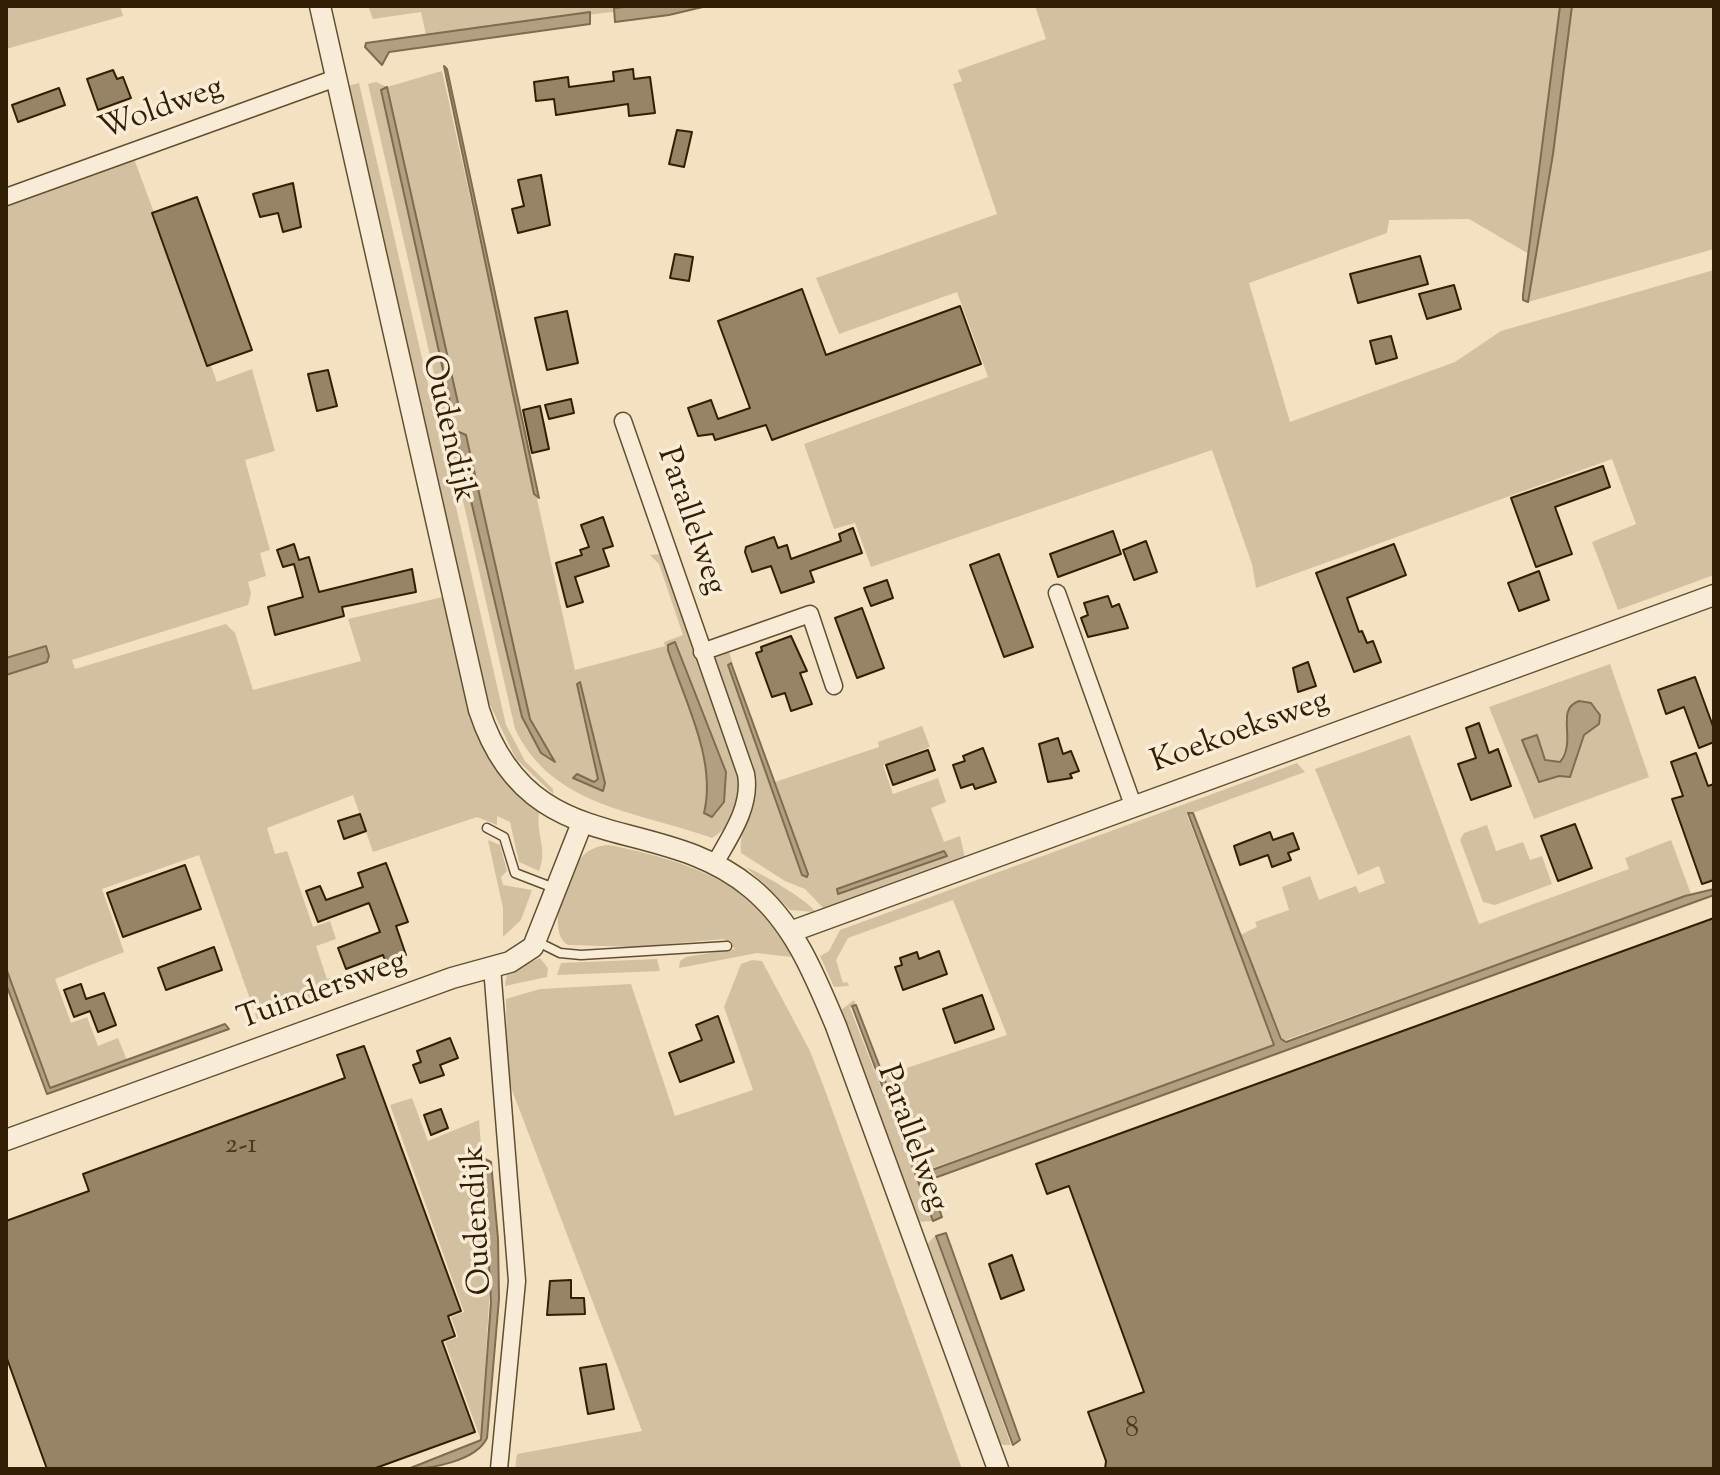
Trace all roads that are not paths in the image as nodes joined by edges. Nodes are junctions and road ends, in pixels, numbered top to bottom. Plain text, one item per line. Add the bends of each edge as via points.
1 (320, 6) edge
2 (336, 78) junction
3 (6, 197) edge
4 (623, 421) dead end
5 (1057, 593) dead end
6 (1714, 595) edge
7 (702, 652) junction
8 (834, 686) dead end
9 (1133, 805) junction
10 (582, 823) junction
11 (487, 828) dead end
12 (714, 865) junction
13 (557, 889) junction
14 (790, 932) junction
15 (536, 941) junction
16 (727, 946) dead end
17 (492, 967) junction
18 (6, 1140) edge
19 (499, 1469) edge
20 (998, 1469) edge

1 - 2 street, Oudendijk
2 - 3 street, Woldweg
2 - 10 street, Oudendijk via 484,724 517,779 549,806
4 - 7 street, Parallelweg
5 - 9 street
6 - 9 street, Koekoeksweg
7 - 8 street via 810,614
7 - 12 street, Parallelweg via 748,787 744,807
9 - 14 street, Koekoeksweg
10 - 12 street, Parallelweg
10 - 13 street
11 - 13 lane via 504,837 515,873
12 - 14 street, Parallelweg via 750,886
13 - 15 street
14 - 20 street, Parallelweg via 836,1026
15 - 16 lane via 560,953 581,955
15 - 17 street, Tuindersweg via 523,955
17 - 18 street, Tuindersweg
17 - 19 street, Oudendijk via 517,1281

